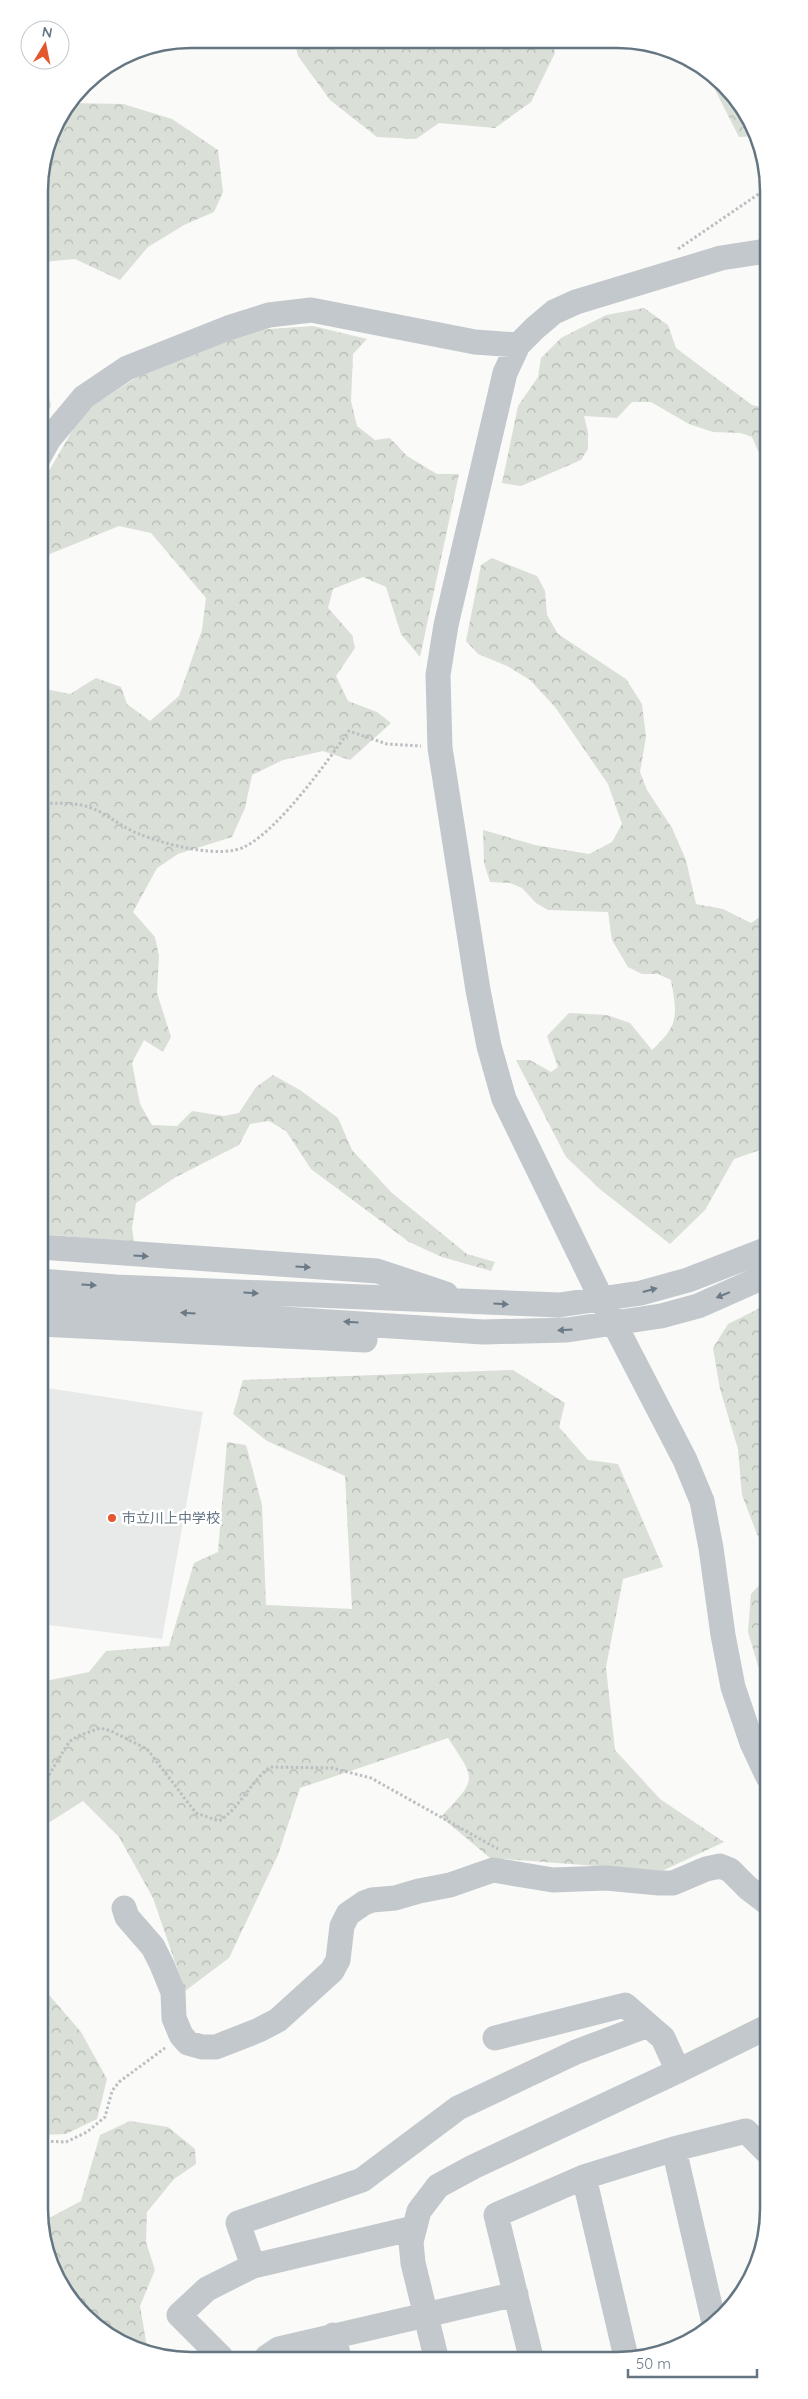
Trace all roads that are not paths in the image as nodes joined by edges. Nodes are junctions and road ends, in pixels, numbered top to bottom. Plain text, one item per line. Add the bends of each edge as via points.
1 (760, 252) edge
2 (518, 345) junction
3 (48, 441) edge
4 (47, 1248) edge
5 (760, 1252) edge
6 (760, 1279) edge
7 (47, 1282) edge
8 (602, 1300) junction
9 (467, 1302) junction
10 (47, 1303) edge
11 (47, 1324) edge
12 (615, 1324) junction
13 (416, 1326) junction
14 (760, 1760) edge
15 (760, 1898) edge
16 (124, 1908) dead end
17 (648, 2025) junction
18 (760, 2030) edge
19 (496, 2038) dead end
20 (678, 2071) junction
21 (760, 2145) edge
22 (674, 2149) junction
23 (584, 2177) junction
24 (414, 2228) junction
25 (253, 2266) junction
26 (516, 2294) junction
27 (426, 2316) junction
28 (712, 2316) edge
29 (336, 2346) edge
30 (625, 2351) edge
31 (216, 2352) edge
32 (274, 2352) edge
33 (435, 2352) edge
34 (530, 2352) edge

1 - 2 street via 721,258 576,302 535,328
2 - 3 street via 475,342 311,310 269,315 127,368 84,397
2 - 8 street via 505,373 495,409 446,625 438,675 440,748 478,990 504,1099
4 -> 9 street via 377,1271
8 -> 5 street via 688,1280
6 -> 12 street via 698,1306
7 -> 9 street
9 -> 8 street via 559,1305
8 - 12 street
13 -> 10 street
11 - 13 street via 365,1340
12 -> 13 street via 567,1330 483,1332
12 - 14 street via 686,1460 702,1501 734,1687
15 - 16 street via 730,1870 720,1866 673,1883 659,1884 606,1878 554,1880 493,1870 450,1885 364,1903 348,1914 342,1926 338,1960 332,1971 278,2020 216,2047 202,2047 188,2042 181,2035 174,2018 172,1992 162,1965
17 - 19 street via 625,2005
17 - 20 street via 663,2038
17 - 25 street via 576,2052 458,2108 362,2180 238,2223
18 - 20 street
20 - 24 street via 473,2166 438,2186 420,2211
21 - 22 street via 746,2131
22 - 23 street
22 - 28 street
23 - 26 street via 496,2216
23 - 30 street
24 - 25 street
24 - 27 street via 411,2242 413,2263
25 - 31 street via 207,2289 179,2315
26 - 27 street
26 - 34 street
27 - 29 street
27 - 33 street
29 - 32 street via 279,2349

